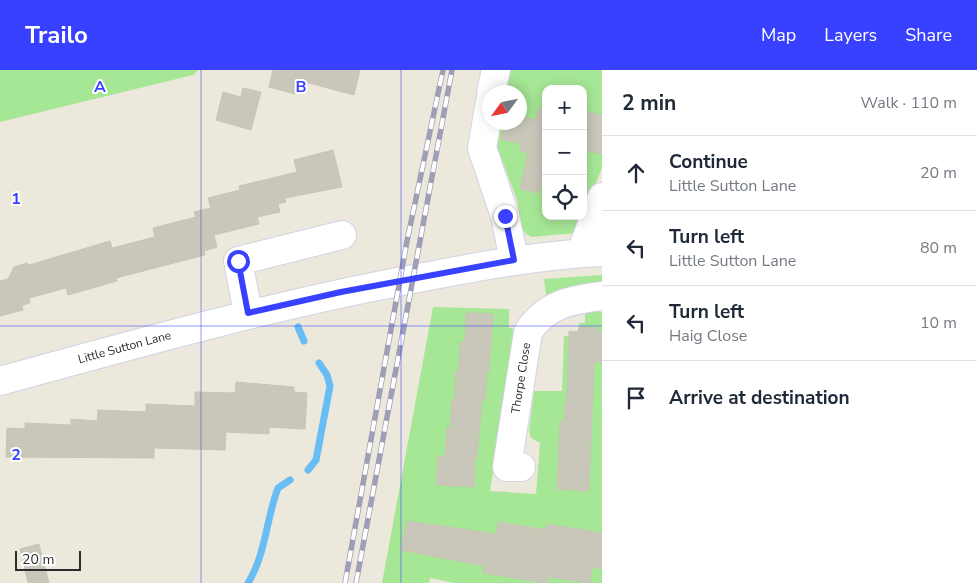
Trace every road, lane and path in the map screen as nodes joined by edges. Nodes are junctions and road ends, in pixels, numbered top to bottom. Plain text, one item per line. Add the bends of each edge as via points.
1 (496, 70) edge
2 (493, 85) edge
3 (485, 130) edge
4 (602, 197) edge
5 (342, 235) dead end
6 (591, 253) edge
7 (514, 260) junction
8 (602, 296) edge
9 (248, 313) junction
10 (0, 381) edge
11 (521, 467) dead end

1 - 2 street
3 - 7 street via 482,148 505,216
4 - 6 street
5 - 9 street via 238,261
6 - 7 street, Little Sutton Lane
7 - 9 street, Little Sutton Lane
8 - 11 street, Thorpe Close via 582,299 545,312 528,332 506,467
9 - 10 street, Little Sutton Lane

